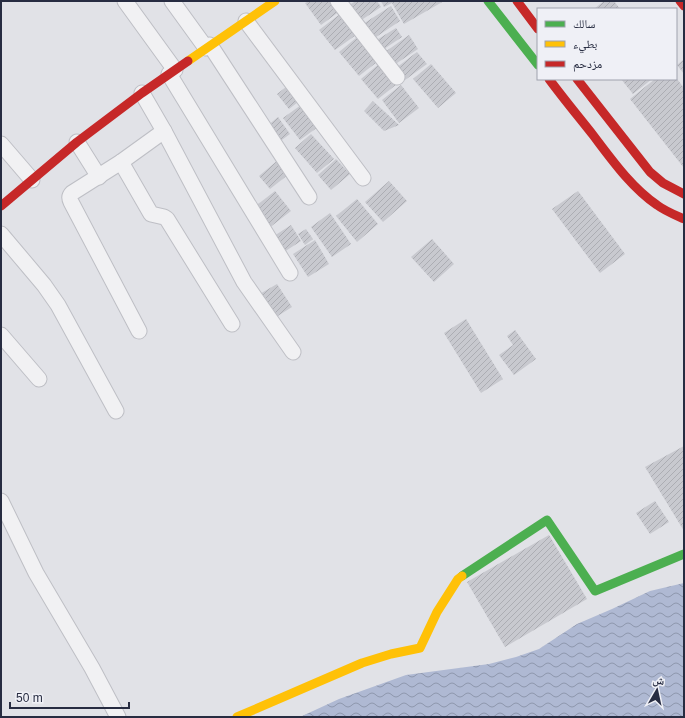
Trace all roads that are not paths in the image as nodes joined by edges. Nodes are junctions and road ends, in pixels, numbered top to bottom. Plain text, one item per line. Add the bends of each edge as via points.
1 (125, 1) edge
2 (172, 1) edge
3 (338, 1) edge
4 (488, 1) edge
5 (517, 1) edge
6 (680, 1) edge
7 (267, 3) edge
8 (684, 6) edge
9 (246, 20) junction
10 (537, 27) edge
11 (208, 47) junction
12 (537, 64) edge
13 (172, 72) junction
14 (397, 77) dead end
15 (550, 80) edge
16 (578, 80) edge
17 (142, 93) junction
18 (164, 131) junction
19 (77, 142) junction
20 (1, 144) edge
21 (121, 162) junction
22 (99, 177) junction
23 (363, 178) dead end
24 (32, 180) junction
25 (684, 194) edge
26 (309, 197) dead end
27 (1, 206) edge
28 (684, 219) edge
29 (3, 243) edge
30 (290, 273) dead end
31 (232, 324) dead end
32 (139, 331) dead end
33 (1, 334) edge
34 (293, 352) dead end
35 (40, 379) dead end
36 (116, 410) dead end
37 (1, 501) edge
38 (684, 554) edge
39 (118, 717) edge
40 (237, 717) edge

1 - 13 street
2 - 11 street
3 - 14 street
4 - 12 main road
5 - 10 main road
6 - 8 main road
7 - 9 main road
9 - 11 main road
9 - 23 street
11 - 13 main road
11 - 26 street
13 - 17 main road
13 - 30 street
15 - 28 main road via 631,183 652,202
16 - 25 main road via 650,172 663,183
17 - 18 street
17 - 19 main road
18 - 21 street
18 - 34 street via 244,282
19 - 22 street
19 - 24 main road
20 - 24 street
21 - 22 street
21 - 31 street via 151,214 167,219
22 - 32 street via 72,193 69,199
24 - 27 main road
29 - 36 street via 44,285 58,305
33 - 35 street
37 - 39 street via 36,573
38 - 40 main road via 595,591 547,520 458,579 437,612 420,648 400,651 362,663

